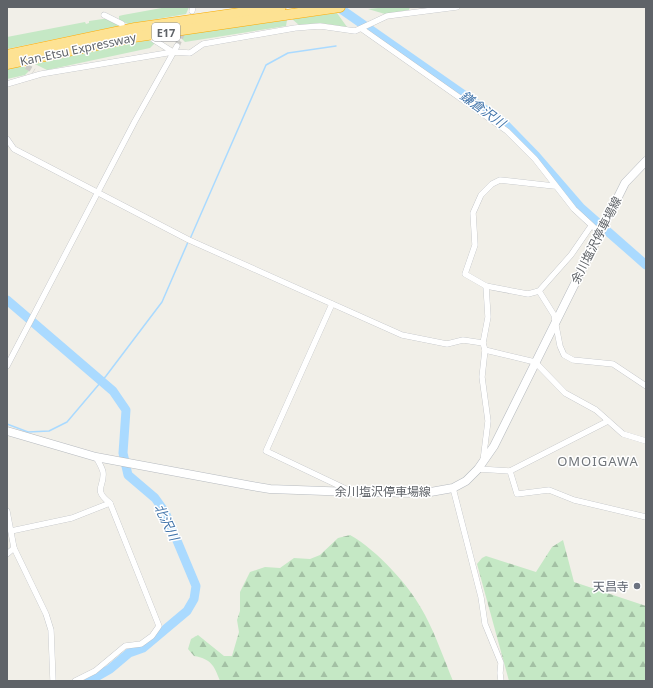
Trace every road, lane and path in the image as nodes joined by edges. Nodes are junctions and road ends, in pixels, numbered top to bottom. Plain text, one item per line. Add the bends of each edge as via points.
1 (280, 7) edge
2 (340, 7) edge
3 (457, 7) edge
4 (104, 15) dead end
5 (122, 24) dead end
6 (364, 28) junction
7 (154, 40) dead end
8 (176, 46) tunnel mouth
9 (173, 52) junction
10 (7, 55) edge
11 (7, 64) edge
12 (34, 71) tunnel mouth
13 (41, 74) junction
14 (7, 84) edge
15 (7, 139) edge
16 (646, 161) edge
17 (554, 186) junction
18 (98, 193) junction
19 (591, 226) junction
20 (600, 233) junction
21 (486, 286) junction
22 (539, 291) junction
23 (332, 304) junction
24 (555, 322) junction
25 (483, 343) junction
26 (486, 350) junction
27 (535, 362) junction
28 (7, 366) edge
29 (646, 386) edge
30 (608, 421) junction
31 (7, 431) edge
32 (646, 441) edge
33 (96, 457) junction
34 (480, 466) junction
35 (510, 471) junction
36 (453, 488) junction
37 (352, 492) junction
38 (110, 503) junction
39 (7, 511) edge
40 (646, 517) edge
41 (11, 531) junction
42 (14, 548) junction
43 (7, 554) edge
44 (53, 681) edge
45 (75, 681) edge
46 (501, 681) edge

1 - 10 highway, Kan-Etsu Expressway / E17 via 134,28
2 - 11 highway, Kan-Etsu Expressway / E17 via 142,36
3 - 6 street via 387,16
4 - 5 street
6 - 9 street via 356,31 320,26 294,28 203,44 190,53
6 - 17 street via 503,128 534,159
7 - 9 street
8 - 9 street
9 - 13 street
9 - 18 street
12 - 13 street
13 - 14 street
15 - 18 street via 14,149
16 - 20 main road, 余川塩沢停車場線 via 625,182
17 - 19 street
17 - 21 street via 500,180 481,195 472,214 475,245 465,274
18 - 23 street via 189,240
18 - 28 street
19 - 20 street
19 - 22 street via 571,255
20 - 24 main road, 余川塩沢停車場線
21 - 22 street via 528,294
21 - 25 street via 488,317
22 - 24 street via 554,314
23 - 25 street via 402,335 447,344 463,340
23 - 37 street via 266,451
24 - 27 main road, 余川塩沢停車場線
24 - 29 street via 564,355 573,360 613,364
25 - 26 street
26 - 27 street
26 - 34 street via 482,377 488,421
27 - 30 street via 565,393 596,410
27 - 34 main road, 余川塩沢停車場線 via 494,446
30 - 32 street via 622,434
30 - 35 street
31 - 33 main road, 余川塩沢停車場線
33 - 37 main road, 余川塩沢停車場線 via 264,488
33 - 38 street via 103,473 100,488 102,497
34 - 35 street
34 - 36 main road, 余川塩沢停車場線 via 466,480
35 - 40 street via 517,494 549,490 574,500
36 - 37 main road, 余川塩沢停車場線 via 425,493
36 - 46 street via 486,624 501,663
38 - 41 street via 72,518
38 - 45 street via 159,626 152,636 141,644 125,646 95,671
39 - 41 street
41 - 42 street
42 - 43 street
42 - 44 street via 46,614 51,630

